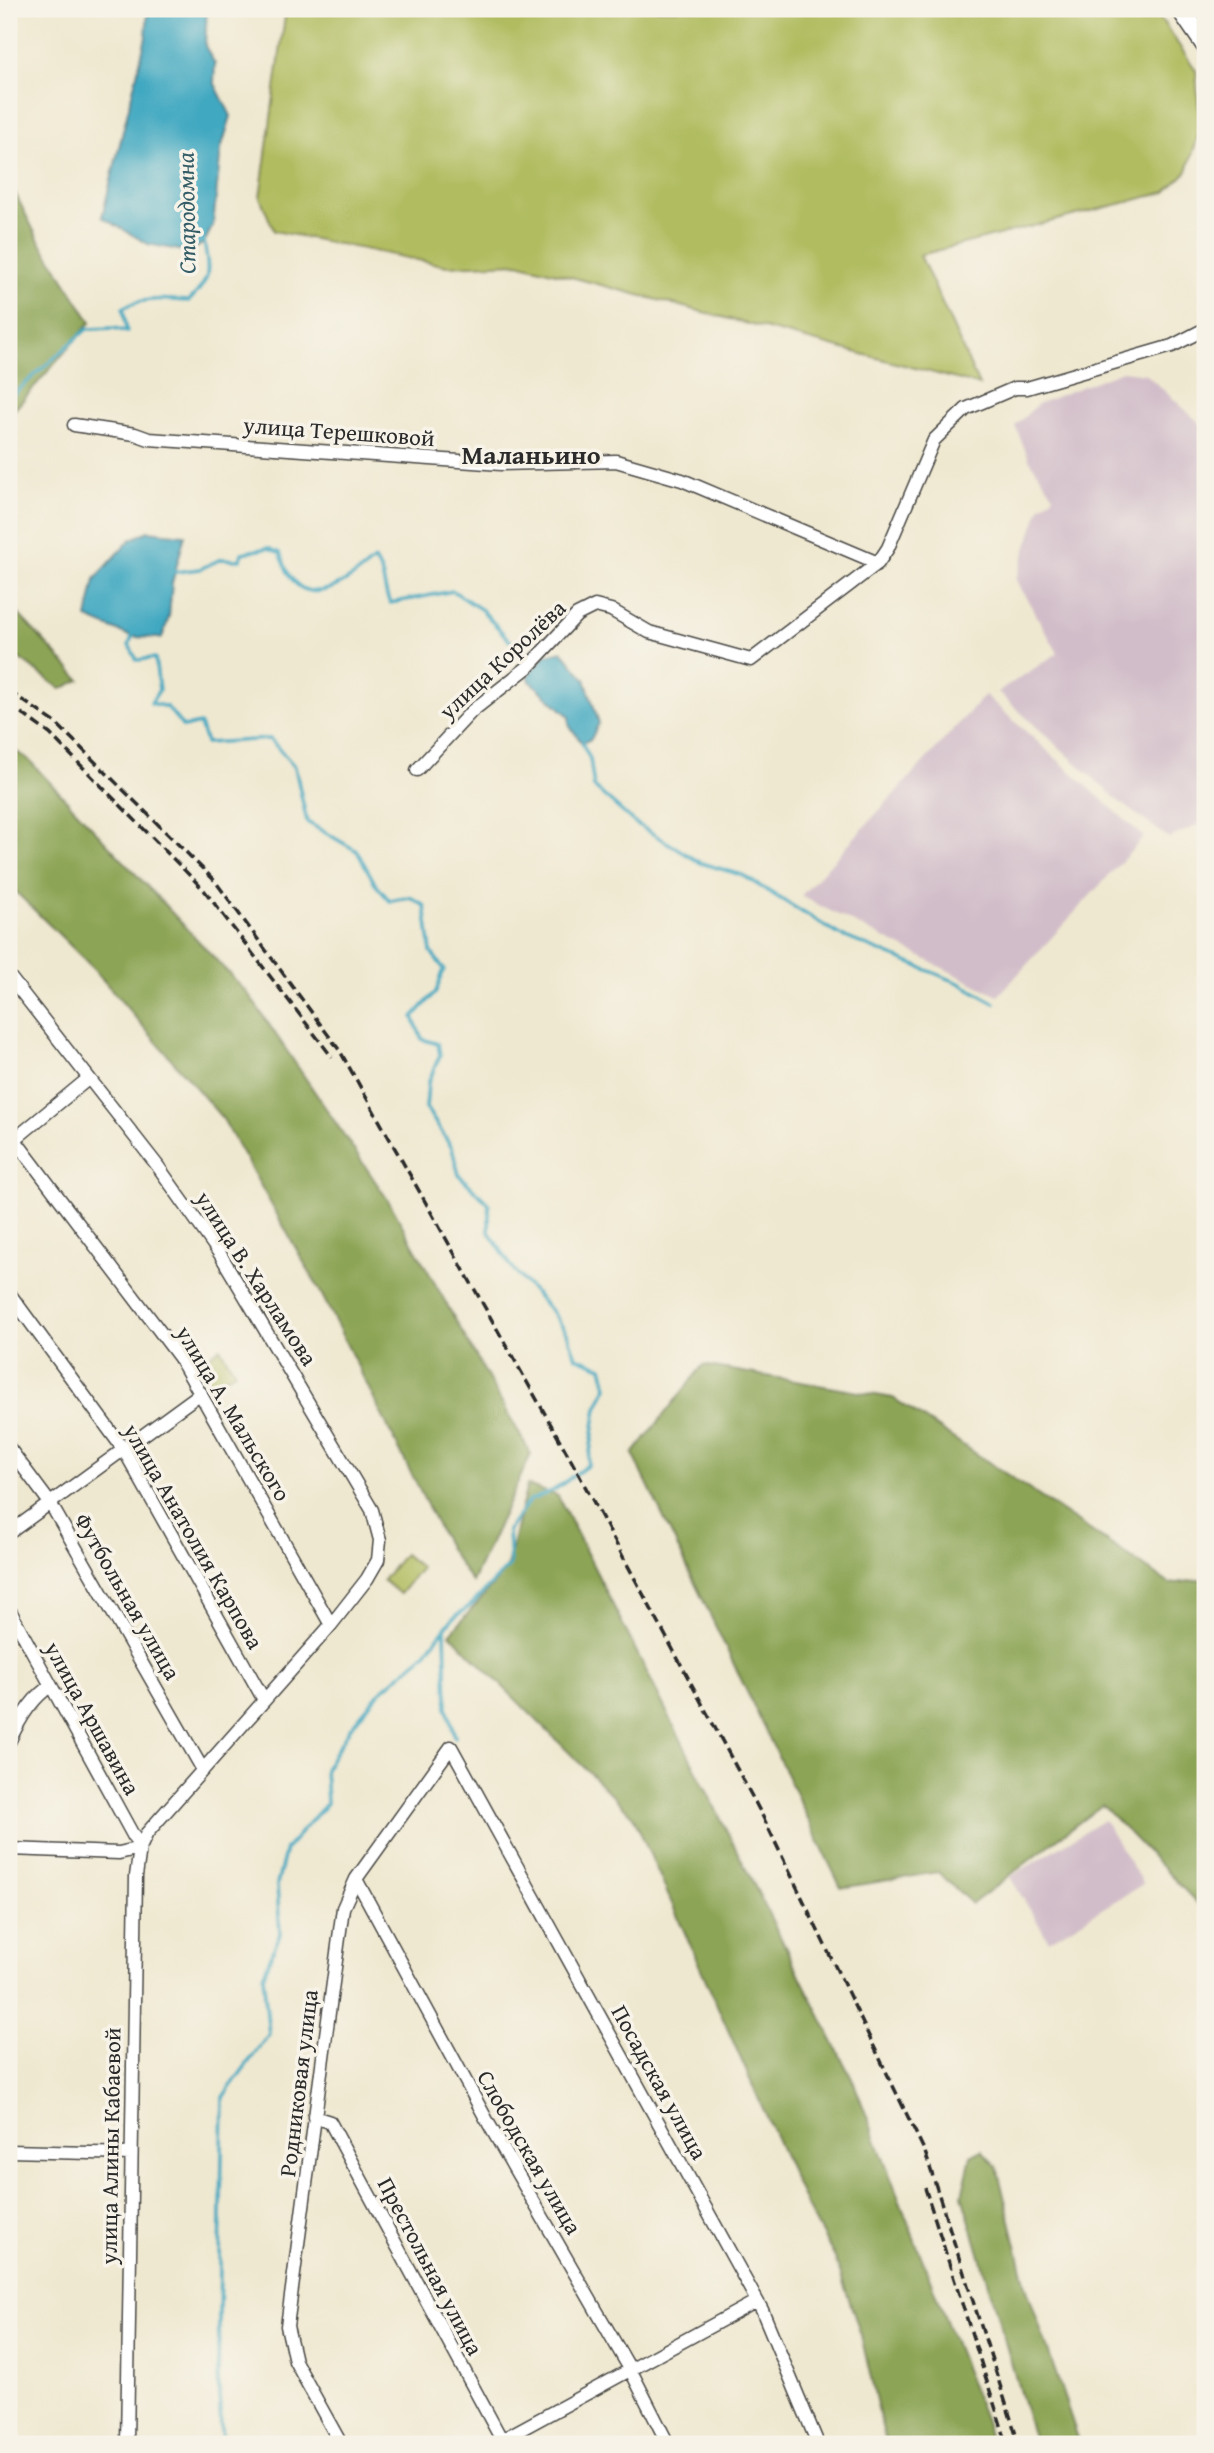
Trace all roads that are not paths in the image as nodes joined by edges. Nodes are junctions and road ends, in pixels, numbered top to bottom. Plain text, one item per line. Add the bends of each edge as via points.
1 (1181, 9) edge
2 (1205, 44) edge
3 (1205, 329) edge
4 (74, 425) dead end
5 (878, 563) junction
6 (417, 771) dead end
7 (9, 976) edge
8 (89, 1078) junction
9 (10, 1139) edge
10 (9, 1293) edge
11 (201, 1392) junction
12 (9, 1448) edge
13 (124, 1450) junction
14 (50, 1503) junction
15 (9, 1533) edge
16 (9, 1609) edge
17 (331, 1625) junction
18 (51, 1686) junction
19 (264, 1700) junction
20 (9, 1742) edge
21 (451, 1747) joint
22 (203, 1770) junction
23 (140, 1848) junction
24 (9, 1849) edge
25 (356, 1879) junction
26 (314, 2117) junction
27 (9, 2151) edge
28 (131, 2154) junction
29 (755, 2302) junction
30 (630, 2369) junction
31 (500, 2443) edge
32 (127, 2444) edge
33 (341, 2444) edge
34 (668, 2444) edge
35 (818, 2444) edge

1 - 2 highway
3 - 5 street via 1172,346 1015,388 966,409 934,440
4 - 5 street, улица Терешковой via 149,439 501,464 616,461 681,480
5 - 6 street, улица Королёва via 751,660 649,632 595,606 577,615 528,667 472,711
7 - 8 street, улица В. Харламова
8 - 9 street
8 - 17 street, улица В. Харламова via 220,1254 372,1510 380,1540 378,1560
9 - 11 street, улица А. Мальского via 180,1357
10 - 13 street, улица Анатолия Карпова
11 - 13 street
11 - 17 street, улица А. Мальского
12 - 14 street, Футбольная улица
13 - 14 street
13 - 19 street, улица Анатолия Карпова
14 - 15 street
14 - 22 street, Футбольная улица
16 - 18 street, улица Аршавина
17 - 19 street, улица В. Харламова
18 - 20 street via 30,1706
18 - 23 street, улица Аршавина
19 - 22 street, улица В. Харламова
21 - 25 street, Родниковая улица
21 - 29 street, Посадская улица
22 - 23 street, улица В. Харламова via 147,1833
23 - 24 street via 119,1853
23 - 28 street, улица Алины Кабаевой
25 - 26 street, Родниковая улица via 343,1908
25 - 30 street, Слободская улица via 490,2126
26 - 31 street, Престольная улица via 330,2122
26 - 33 street, Родниковая улица via 288,2334 295,2361
27 - 28 street
28 - 32 street, улица Алины Кабаевой
29 - 30 street
29 - 35 street, Посадская улица via 783,2354
30 - 31 street
30 - 34 street, Слободская улица

